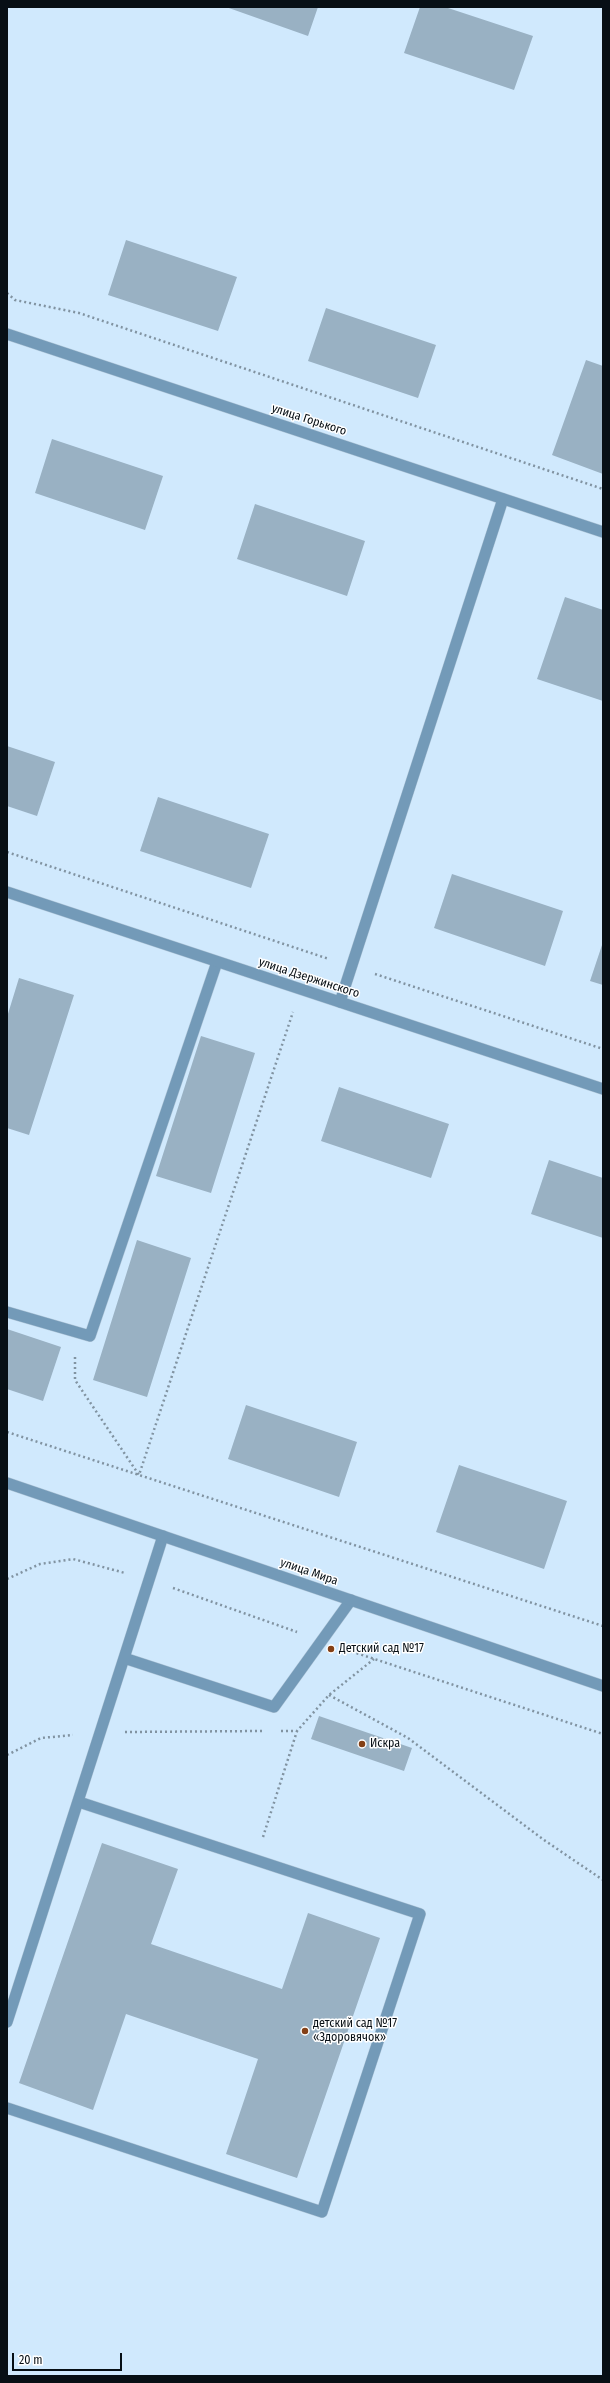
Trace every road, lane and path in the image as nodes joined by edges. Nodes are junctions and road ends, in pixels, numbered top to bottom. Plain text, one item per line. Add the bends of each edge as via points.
1 (7, 293) edge
2 (7, 334) edge
3 (603, 489) edge
4 (503, 498) junction
5 (603, 532) edge
6 (7, 852) edge
7 (7, 892) edge
8 (217, 962) junction
9 (351, 966) junction
10 (300, 989) junction
11 (340, 1002) junction
12 (603, 1049) edge
13 (603, 1089) edge
14 (7, 1312) edge
15 (76, 1332) junction
16 (7, 1432) edge
17 (139, 1475) junction
18 (7, 1483) edge
19 (163, 1536) junction
20 (351, 1600) junction
21 (603, 1626) edge
22 (124, 1658) junction
23 (374, 1659) dead end
24 (603, 1686) edge
25 (329, 1695) junction
26 (266, 1731) dead end
27 (274, 1731) dead end
28 (297, 1731) junction
29 (101, 1733) junction
30 (7, 1755) edge
31 (79, 1802) junction
32 (255, 1860) junction
33 (603, 1880) edge
34 (7, 2022) edge
35 (7, 2108) edge

1 - 3 path via 15,300 79,313
2 - 4 street, улица Горького
4 - 5 street, улица Горького
4 - 9 street
6 - 9 path
7 - 8 street, улица Дзержинского
8 - 10 street, улица Дзержинского
8 - 15 street via 90,1336
9 - 11 street
9 - 12 path
10 - 11 street, улица Дзержинского
10 - 17 path
11 - 13 street, улица Дзержинского
14 - 15 street
15 - 17 path via 75,1380
16 - 17 path
17 - 21 path
18 - 19 street, улица Мира
19 - 20 street, улица Мира
19 - 22 street
20 - 22 street via 274,1707
20 - 24 street, улица Мира
22 - 29 street
23 - 25 path
25 - 28 path
25 - 33 path via 408,1738
26 - 29 path
27 - 28 path
28 - 32 path
29 - 30 path via 41,1738
29 - 31 street
31 - 32 street
31 - 34 street
32 - 35 street via 420,1914 322,2212

